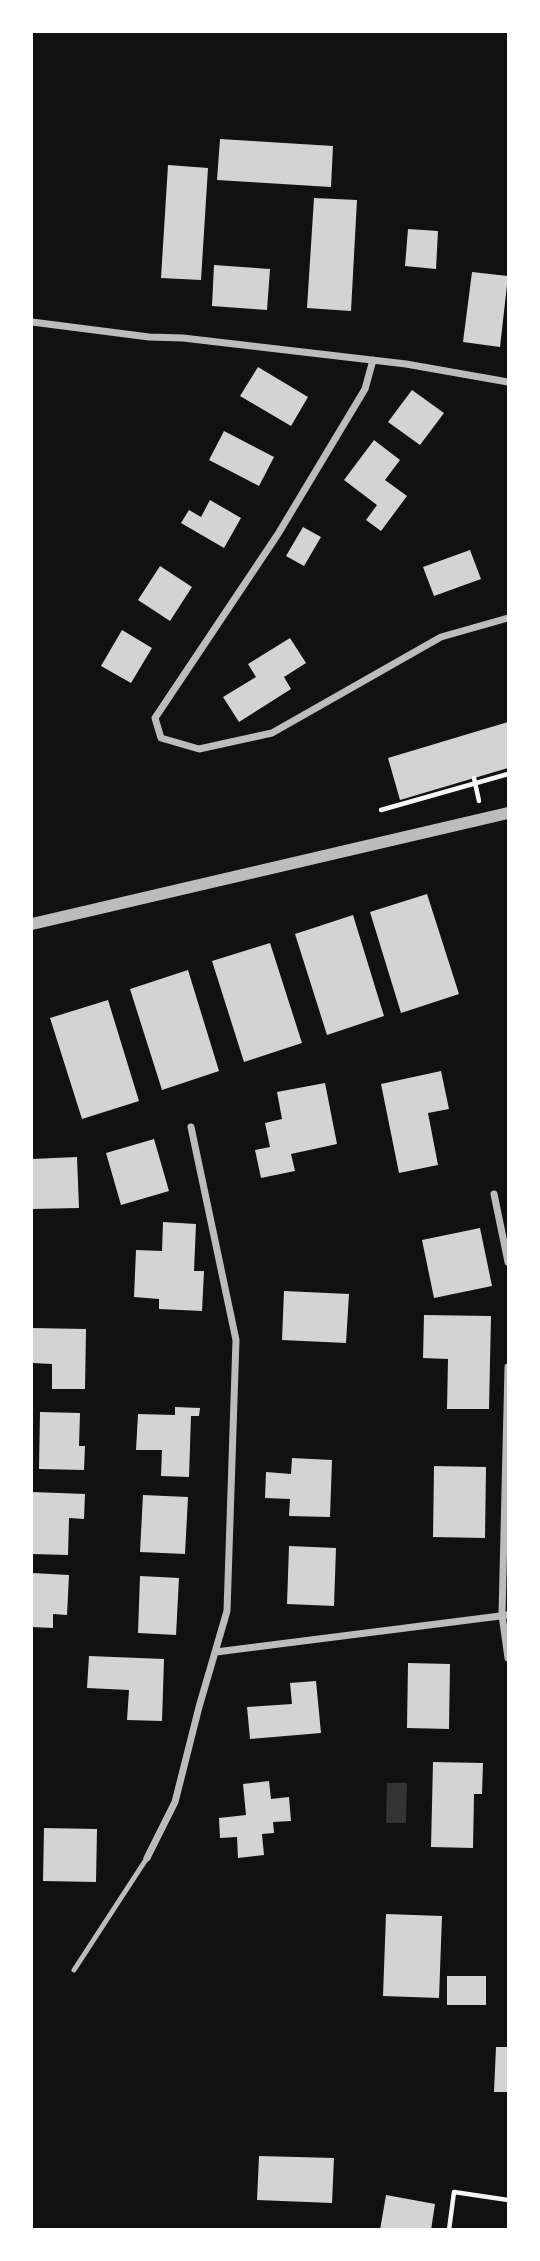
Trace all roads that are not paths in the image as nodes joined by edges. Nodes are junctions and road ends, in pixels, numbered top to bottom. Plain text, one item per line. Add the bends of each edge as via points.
1 (32, 323) edge
2 (373, 360) junction
3 (509, 382) edge
4 (509, 618) edge
5 (509, 813) edge
6 (32, 924) edge
7 (191, 1127) dead end
8 (494, 1194) dead end
9 (509, 1262) edge
10 (509, 1367) edge
11 (505, 1615) edge
12 (216, 1652) junction
13 (509, 1658) edge
14 (147, 1858) joint
15 (74, 1970) dead end

1 - 2 street
2 - 3 street
2 - 4 street via 365,389 278,534 155,718 161,738 200,749 272,733 441,637
5 - 6 street
7 - 12 street via 236,1340 227,1611
8 - 9 street
10 - 11 street
11 - 12 street
11 - 13 street
12 - 14 street via 175,1802
14 - 15 lane

